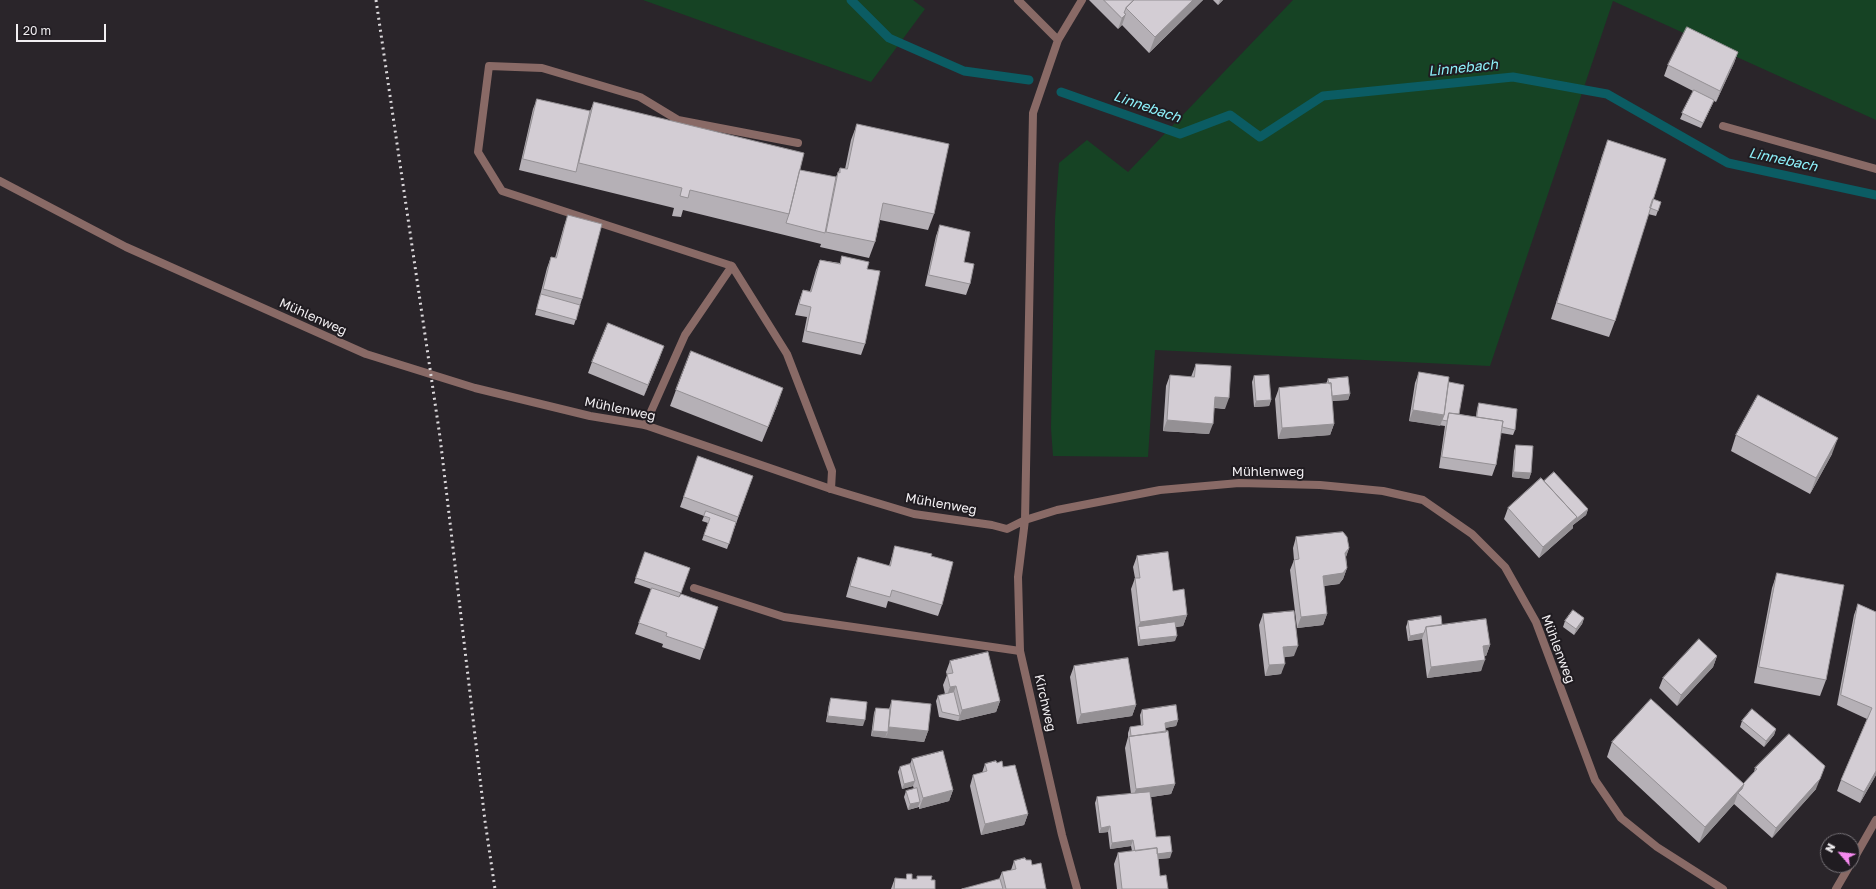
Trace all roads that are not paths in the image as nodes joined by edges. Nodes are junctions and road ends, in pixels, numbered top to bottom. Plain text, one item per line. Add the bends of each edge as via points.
1 (1018, 0) edge
2 (1082, 0) edge
3 (1058, 40) junction
4 (1723, 126) dead end
5 (798, 143) dead end
6 (1876, 169) edge
7 (0, 181) edge
8 (732, 266) junction
9 (645, 425) junction
10 (831, 489) junction
11 (1025, 520) junction
12 (694, 588) dead end
13 (1020, 651) junction
14 (1876, 820) edge
15 (1860, 848) edge
16 (1845, 873) edge
17 (1077, 889) edge
18 (1723, 889) edge
19 (1836, 889) edge

1 - 3 street
2 - 3 street, Kirchweg
3 - 11 street, Kirchweg via 1033,113
4 - 6 street
5 - 8 street via 678,120 640,97 542,68 489,66 478,152 502,191
7 - 9 street, Mühlenweg via 126,247 366,354 475,388 590,416
8 - 9 street via 685,334
8 - 10 street via 788,354 832,470
9 - 10 street, Mühlenweg
10 - 11 street, Mühlenweg via 914,514 1007,529
11 - 13 street, Kirchweg via 1018,577
11 - 18 street, Mühlenweg via 1057,510 1160,490 1239,483 1320,485 1383,491 1423,500 1472,534 1505,567 1536,622 1595,780 1621,818 1657,847
12 - 13 street via 784,617
13 - 17 street, Kirchweg via 1062,835
14 - 15 street
16 - 19 street

